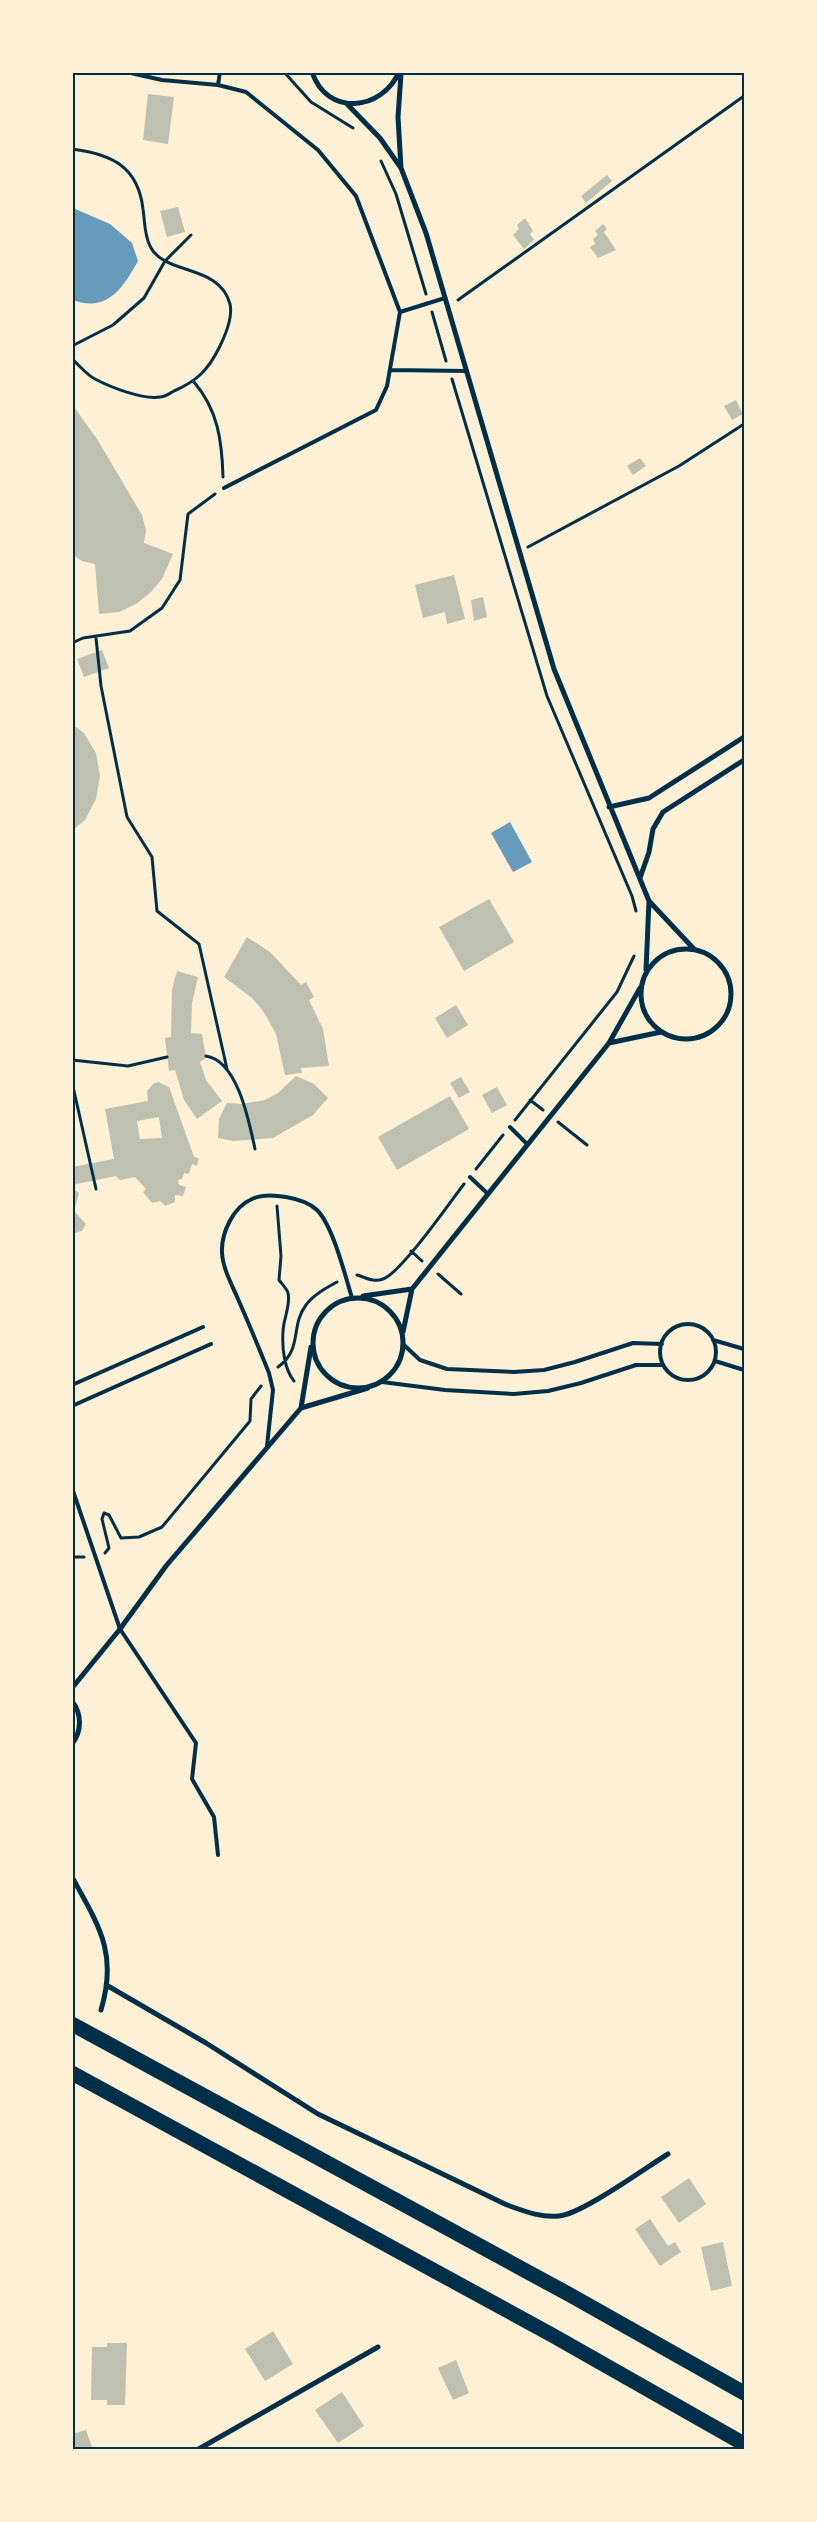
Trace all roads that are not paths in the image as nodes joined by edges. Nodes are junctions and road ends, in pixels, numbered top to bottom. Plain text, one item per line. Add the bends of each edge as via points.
1 (126, 72) edge
2 (220, 72) edge
3 (400, 72) edge
4 (311, 73) edge
5 (218, 85) junction
6 (346, 103) junction
7 (401, 168) junction
8 (445, 298) junction
9 (400, 312) junction
10 (390, 370) junction
11 (466, 371) junction
12 (224, 488) road end
13 (744, 737) edge
14 (744, 760) edge
15 (609, 807) junction
16 (640, 878) junction
17 (649, 900) junction
18 (694, 949) junction
19 (646, 971) junction
20 (640, 988) junction
21 (661, 1032) junction
22 (609, 1043) junction
23 (510, 1126) road end
24 (527, 1144) junction
25 (470, 1177) road end
26 (488, 1194) junction
27 (412, 1289) junction
28 (352, 1298) junction
29 (202, 1327) dead end
30 (403, 1332) junction
31 (313, 1337) junction
32 (713, 1340) junction
33 (210, 1344) dead end
34 (662, 1344) junction
35 (404, 1345) junction
36 (744, 1349) edge
37 (715, 1361) junction
38 (663, 1365) junction
39 (744, 1370) edge
40 (382, 1382) junction
41 (72, 1385) edge
42 (368, 1388) junction
43 (72, 1406) edge
44 (301, 1408) junction
45 (267, 1446) junction
46 (72, 1488) edge
47 (120, 1629) junction
48 (72, 1688) edge
49 (72, 1701) edge
50 (72, 1744) edge
51 (218, 1855) dead end
52 (72, 1877) edge
53 (108, 1986) junction
54 (101, 2010) dead end
55 (72, 2024) edge
56 (72, 2073) edge
57 (668, 2154) dead end
58 (378, 2347) dead end
59 (744, 2394) edge
60 (744, 2444) edge
61 (197, 2450) edge

1 - 5 lane via 162,80
2 - 5 lane
3 - 6 street via 384,95 359,104
3 - 7 street
4 - 6 street via 326,93
5 - 9 lane via 246,92 318,150 356,196
6 - 7 street via 380,138
7 - 8 street via 426,233
8 - 9 lane
8 - 11 street
9 - 10 lane
10 - 11 lane
10 - 12 lane via 376,410
11 - 15 street via 554,669
13 - 15 street via 648,798
14 - 16 street via 664,812 653,829
15 - 16 street
16 - 17 street
17 - 18 street
17 - 19 street
18 - 19 street via 680,948 667,952
18 - 21 street via 716,959 727,974 732,992 726,1016 706,1035 691,1039 675,1038
19 - 20 street
20 - 21 street via 644,1013
20 - 22 street
21 - 22 street
22 - 24 street
23 - 24 lane
24 - 26 street
25 - 26 lane
26 - 27 street
27 - 28 street
27 - 30 street
28 - 30 street via 366,1298 389,1309
28 - 31 street via 338,1302 326,1311 317,1323
28 - 45 lane via 332,1235 317,1210 299,1200 276,1196 252,1198 235,1212 225,1232 222,1252 273,1390
29 - 41 lane
30 - 35 street
31 - 42 street via 318,1365 327,1376 339,1384
31 - 44 street
32 - 34 lane via 701,1328 684,1325 670,1332
32 - 36 lane
32 - 37 lane
33 - 43 lane
34 - 35 lane via 633,1343 544,1370 514,1372 447,1369 420,1360
34 - 38 lane
35 - 40 street via 398,1367
37 - 38 lane via 707,1373 694,1380 680,1379
37 - 39 lane
38 - 40 lane via 636,1365 548,1391 514,1394
40 - 42 street
42 - 44 street
44 - 45 street
45 - 47 street via 166,1566
46 - 47 lane
47 - 48 street
47 - 51 lane via 196,1743 192,1779 214,1817
49 - 50 street via 79,1716 79,1729
52 - 53 street via 108,1950
53 - 54 street
53 - 57 street via 318,2114 507,2205 535,2215 561,2216 592,2202
55 - 59 highway via 572,2296
56 - 60 highway via 552,2335
58 - 61 street

